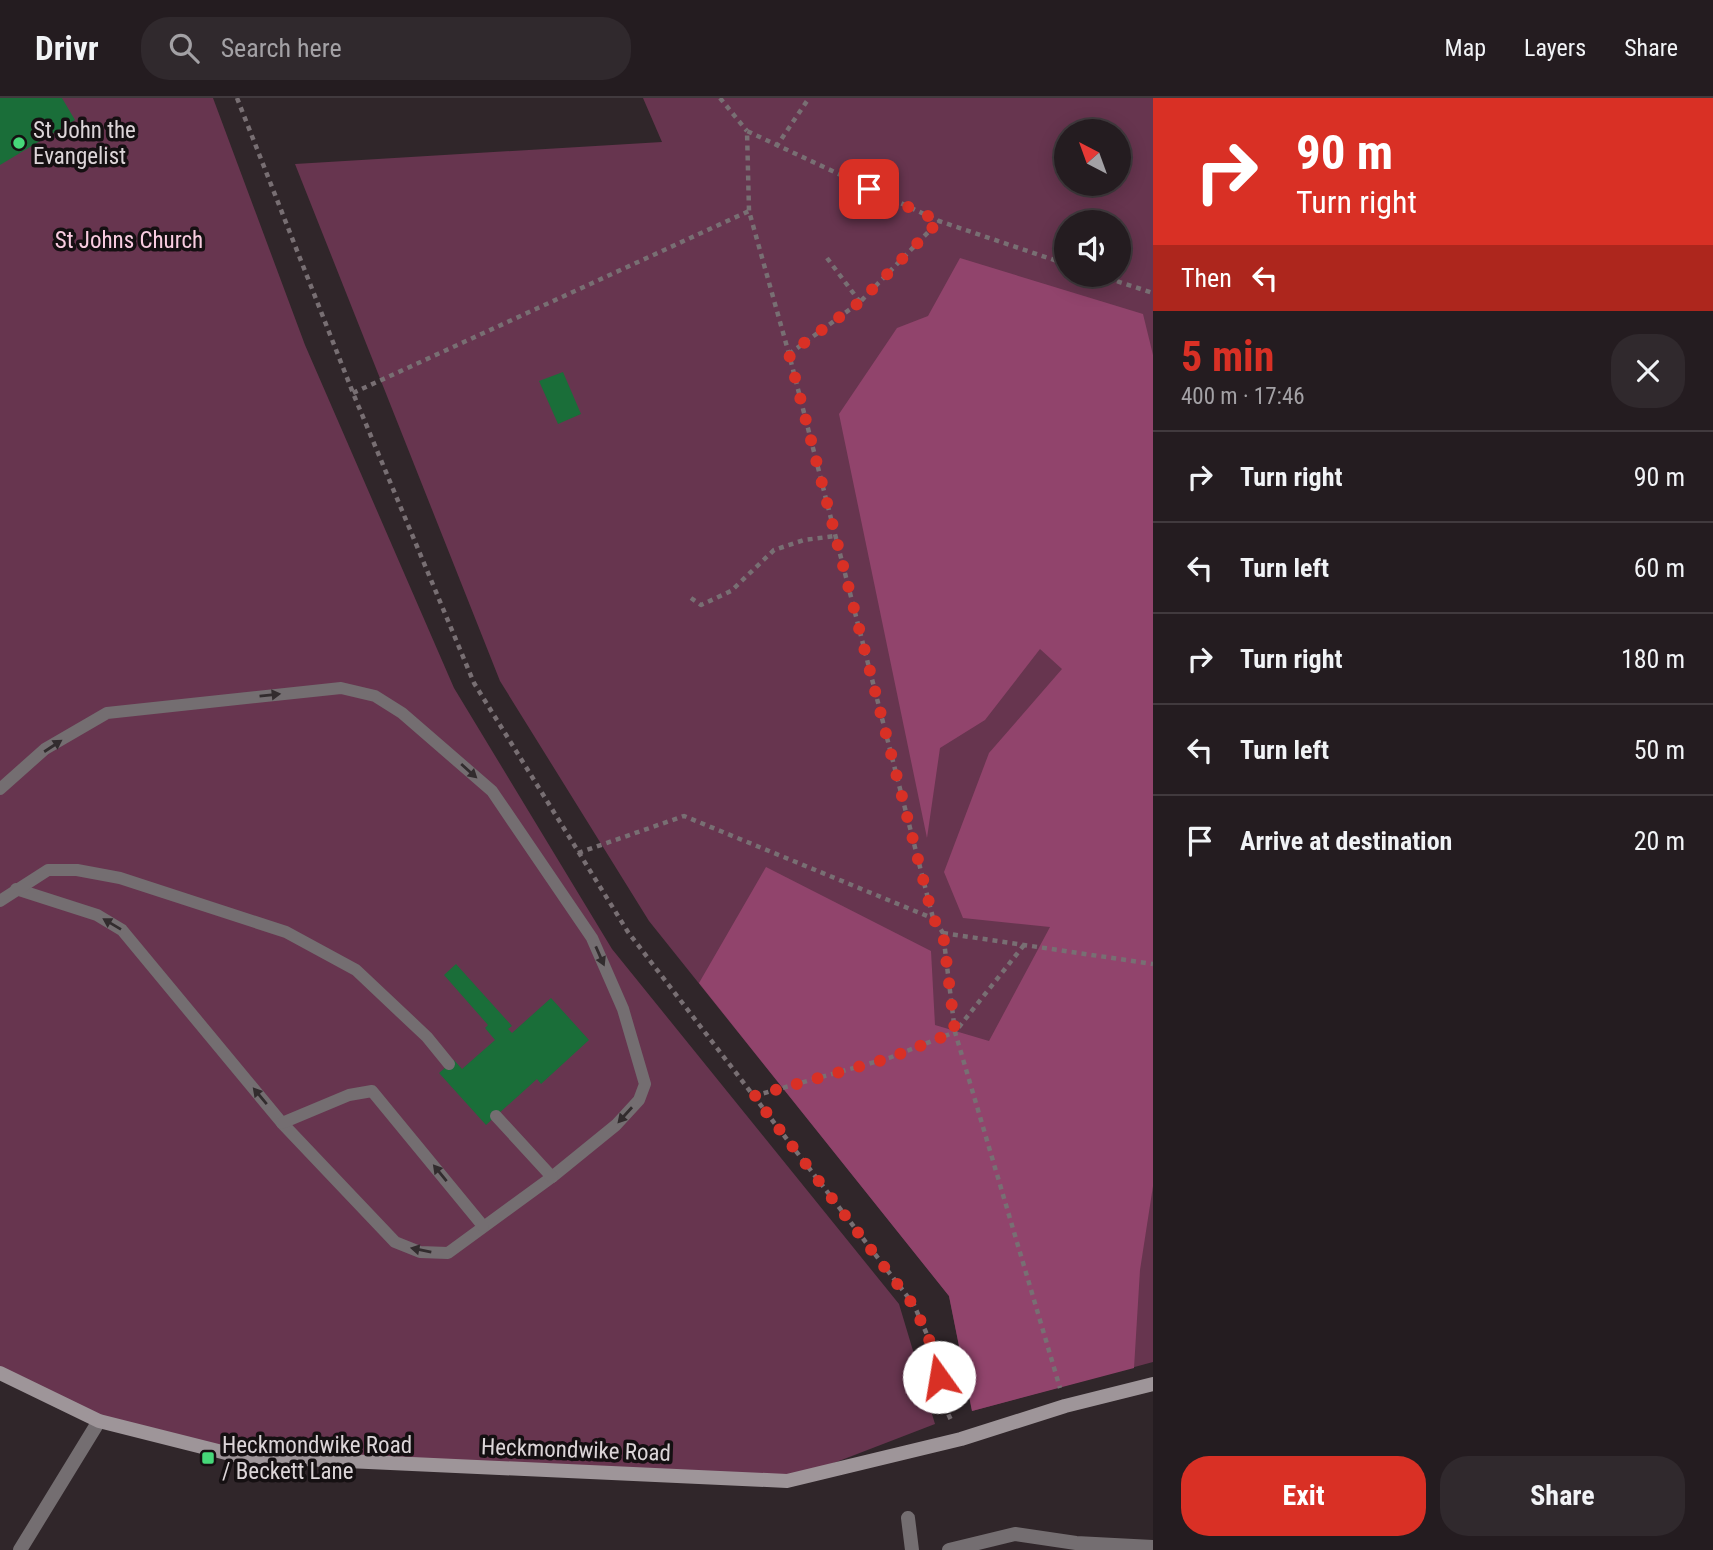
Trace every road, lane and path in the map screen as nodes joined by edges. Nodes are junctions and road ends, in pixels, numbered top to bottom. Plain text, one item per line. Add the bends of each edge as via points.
1 (237, 98) edge
2 (720, 98) edge
3 (809, 98) edge
4 (747, 131) junction
5 (776, 147) junction
6 (749, 212) junction
7 (939, 221) junction
8 (827, 258) dead end
9 (1054, 260) edge
10 (1131, 286) edge
11 (1153, 293) edge
12 (860, 302) junction
13 (789, 354) junction
14 (353, 393) junction
15 (835, 536) junction
16 (691, 598) dead end
17 (0, 789) edge
18 (578, 853) junction
19 (16, 888) junction
20 (0, 901) edge
21 (933, 918) junction
22 (943, 933) junction
23 (1024, 945) junction
24 (1153, 964) edge
25 (955, 1032) junction
26 (449, 1064) dead end
27 (754, 1096) junction
28 (496, 1116) dead end
29 (282, 1123) junction
30 (552, 1177) junction
31 (483, 1226) junction
32 (0, 1373) edge
33 (1153, 1384) edge
34 (1065, 1406) junction
35 (99, 1421) junction
36 (961, 1439) junction
37 (908, 1518) dead end
38 (1153, 1546) edge
39 (20, 1550) edge
40 (912, 1550) edge
41 (949, 1550) edge

1 - 14 path
2 - 4 path
3 - 5 path
4 - 5 path
4 - 6 path
5 - 7 path
6 - 13 path
6 - 14 path
7 - 9 path
7 - 12 path
8 - 12 path
10 - 11 path
12 - 13 path
13 - 15 path
14 - 18 path via 474,683
15 - 16 path via 774,550 731,591 701,605
15 - 21 path
17 -> 30 lane via 46,749 107,713 341,688 374,695 402,713 492,791 592,938 638,1054 645,1084 639,1100
18 - 21 path via 684,816
18 - 27 path via 628,932
19 - 20 lane
19 - 26 lane via 48,870 78,870 120,878 286,932 356,970
29 -> 19 lane via 122,930 97,915
21 - 22 path
22 - 23 path
22 - 25 path
23 - 24 path
23 - 25 path
25 - 27 path via 890,1058
25 - 34 path
27 - 36 path via 914,1306 936,1355 941,1399
28 - 30 lane
31 -> 29 lane via 448,1253 420,1252 395,1242
31 -> 29 lane via 372,1091 349,1095
30 - 31 lane
32 - 35 main road, Heckmondwike Road
33 - 34 main road, Heckmondwike Road
34 - 36 main road, Heckmondwike Road
35 - 36 main road, Heckmondwike Road via 239,1456 787,1480
35 - 39 street
37 - 40 street
38 - 41 street via 1076,1543 1015,1534

